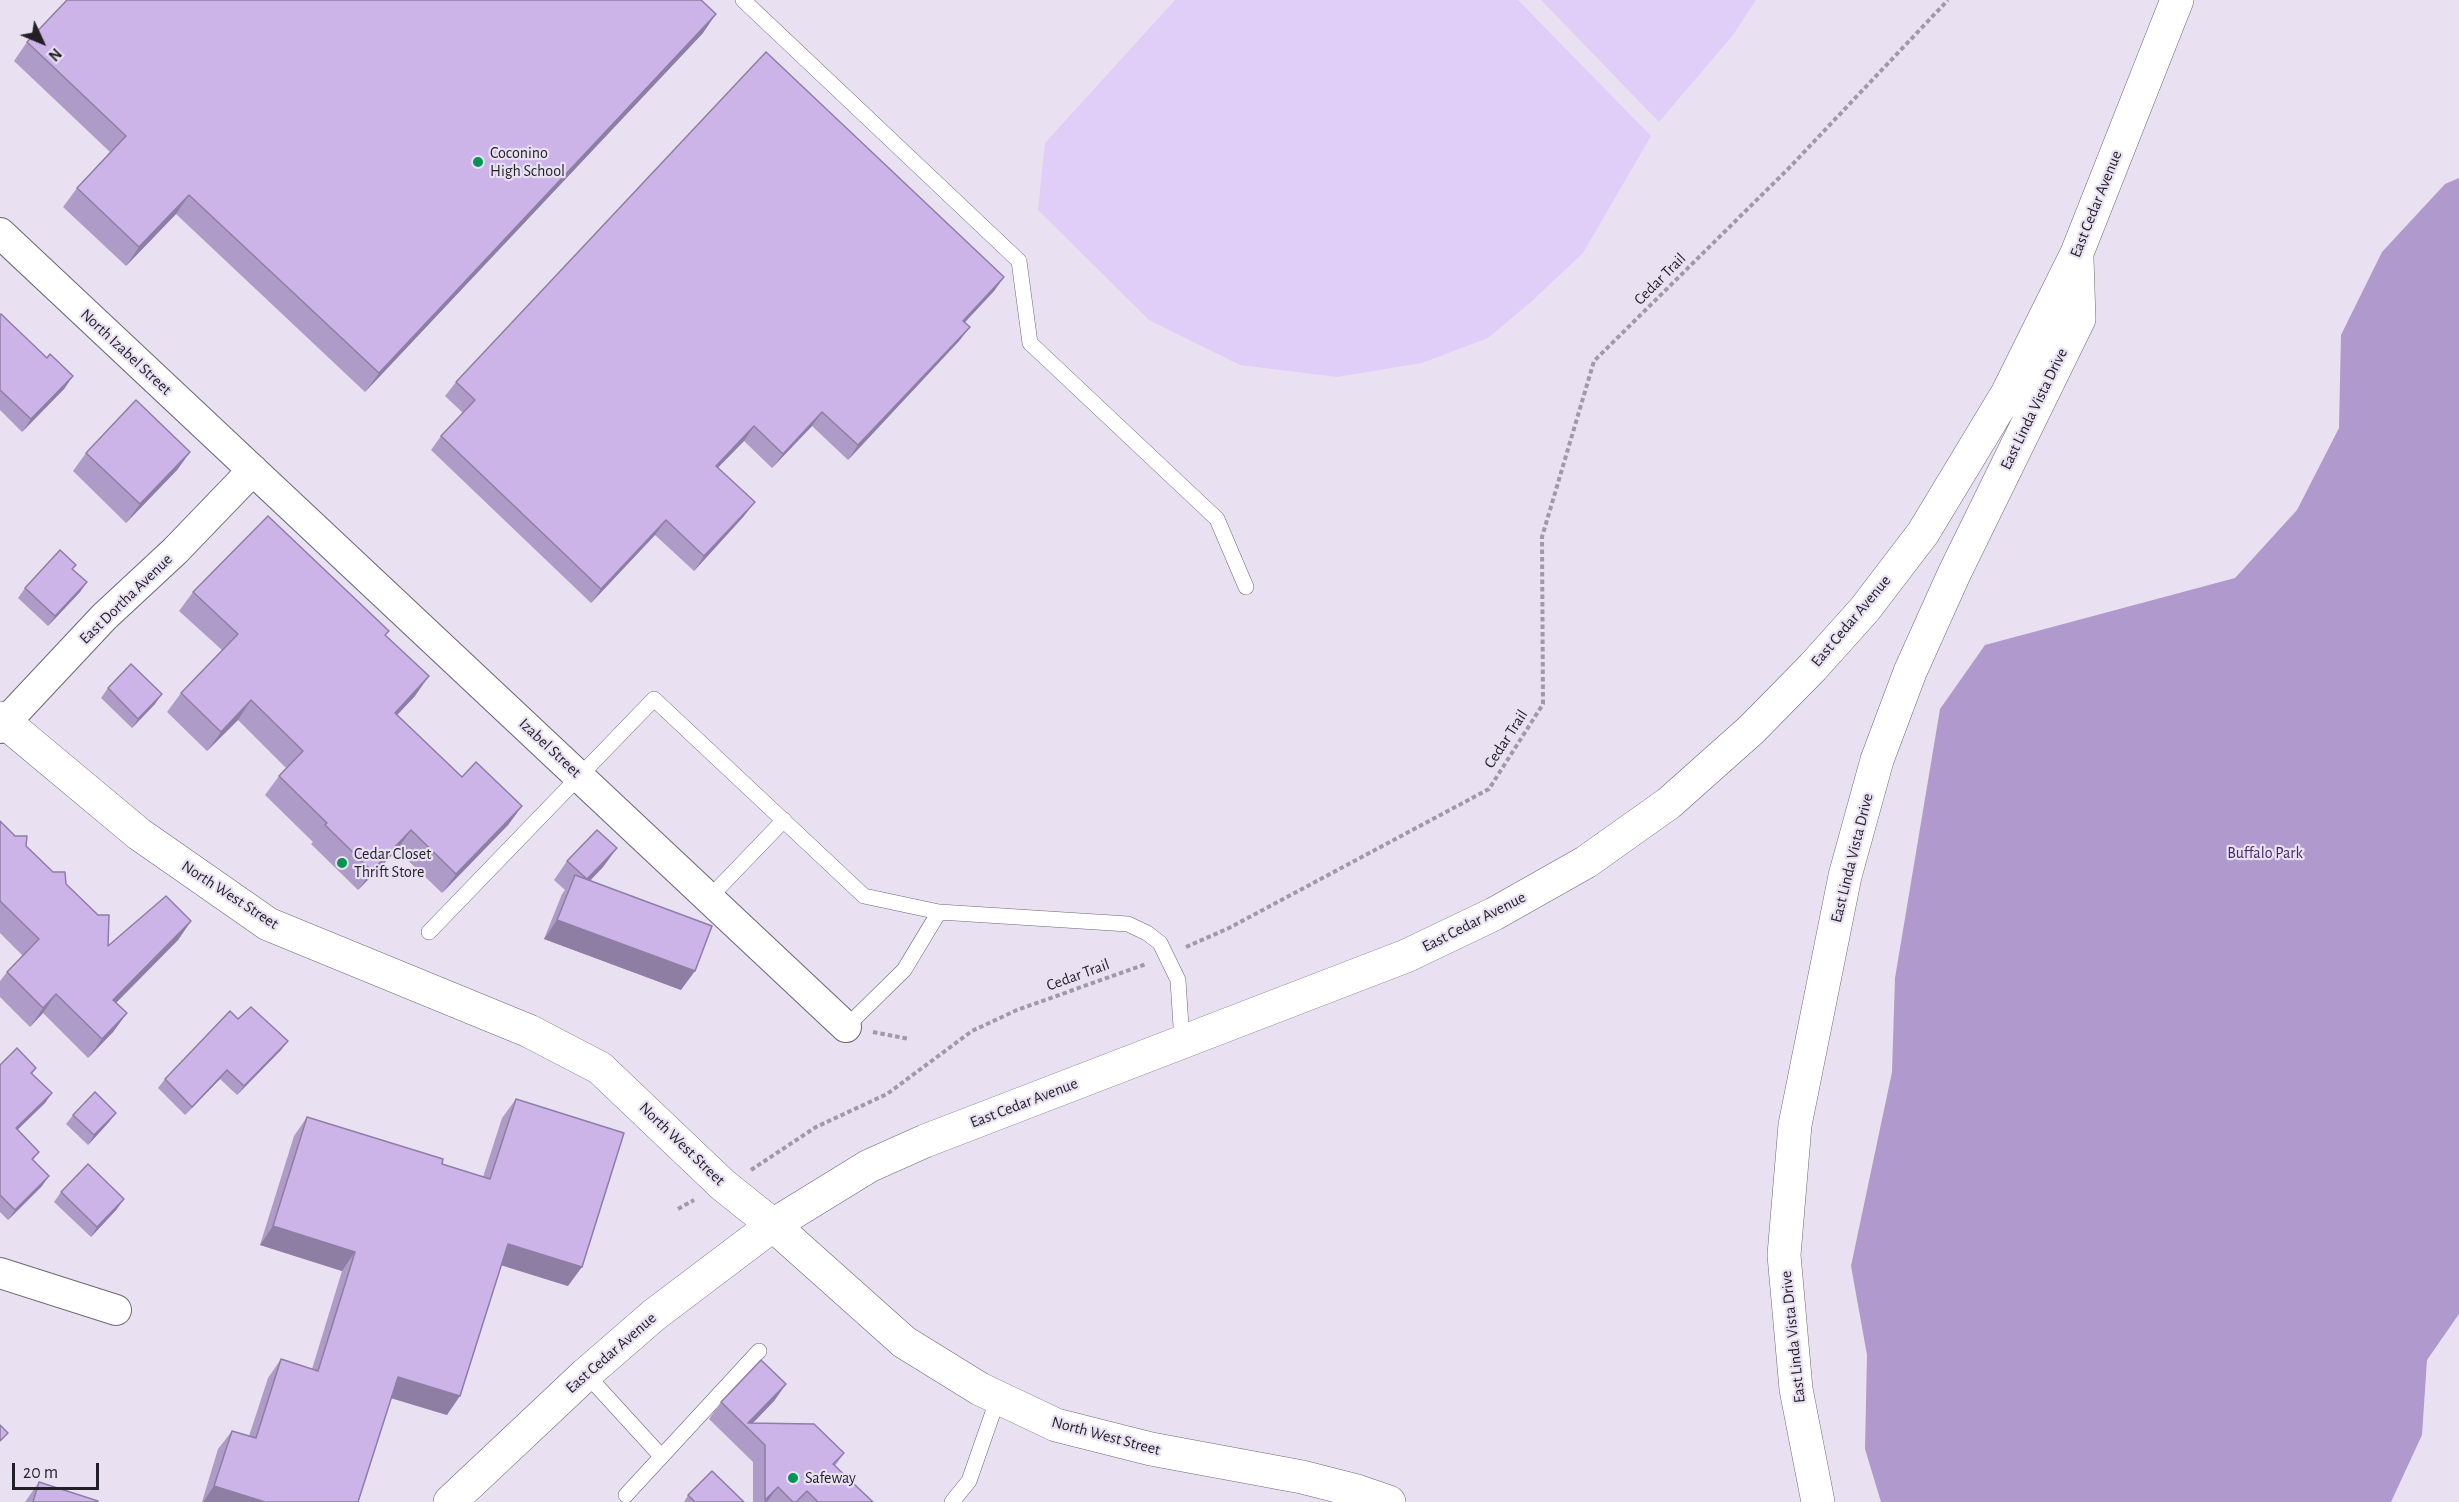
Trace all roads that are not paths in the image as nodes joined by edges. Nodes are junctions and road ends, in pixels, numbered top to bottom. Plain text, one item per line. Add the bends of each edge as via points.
1 (743, 0) edge
2 (2177, 0) edge
3 (0, 233) edge
4 (2077, 253) junction
5 (253, 470) junction
6 (1246, 587) dead end
7 (2, 723) edge
8 (579, 776) junction
9 (784, 820) junction
10 (709, 898) junction
11 (939, 912) junction
12 (429, 932) dead end
13 (846, 1027) joint
14 (1182, 1042) junction
15 (773, 1226) junction
16 (0, 1273) edge
17 (116, 1310) dead end
18 (759, 1351) dead end
19 (586, 1374) junction
20 (998, 1398) junction
21 (662, 1456) junction
22 (626, 1495) dead end
23 (450, 1502) edge
24 (952, 1502) edge
25 (1389, 1502) edge
26 (1818, 1502) edge

1 - 6 lane via 1019,261 1030,344 1216,519
2 - 4 street, East Cedar Avenue
3 - 5 street, North Izabel Street
4 - 14 street, East Cedar Avenue via 2007,394 1923,533 1865,609 1813,668 1669,803 1586,862 1494,914 1406,956
4 - 26 street, East Linda Vista Drive via 2079,319 1909,673 1877,760 1845,876 1795,1125 1784,1255 1796,1389
5 - 7 street, East Dortha Avenue
5 - 8 street, Izabel Street
7 - 15 street, North West Street via 139,834 268,924 529,1031 600,1068 723,1185
8 - 9 lane via 654,699
8 - 10 street, Izabel Street
8 - 12 lane
9 - 10 lane
9 - 11 lane via 864,896
10 - 13 street, Izabel Street
11 - 13 lane via 904,970
11 - 14 lane via 1128,924 1154,938 1168,956 1178,980
14 - 15 street, East Cedar Avenue via 869,1166
15 - 19 street, East Cedar Avenue via 654,1315
15 - 20 street, North West Street via 904,1342
16 - 17 street
18 - 21 lane
19 - 21 lane
19 - 23 street, East Cedar Avenue
20 - 24 lane via 969,1481
20 - 25 street, North West Street via 1056,1425 1093,1435 1302,1477
21 - 22 lane

